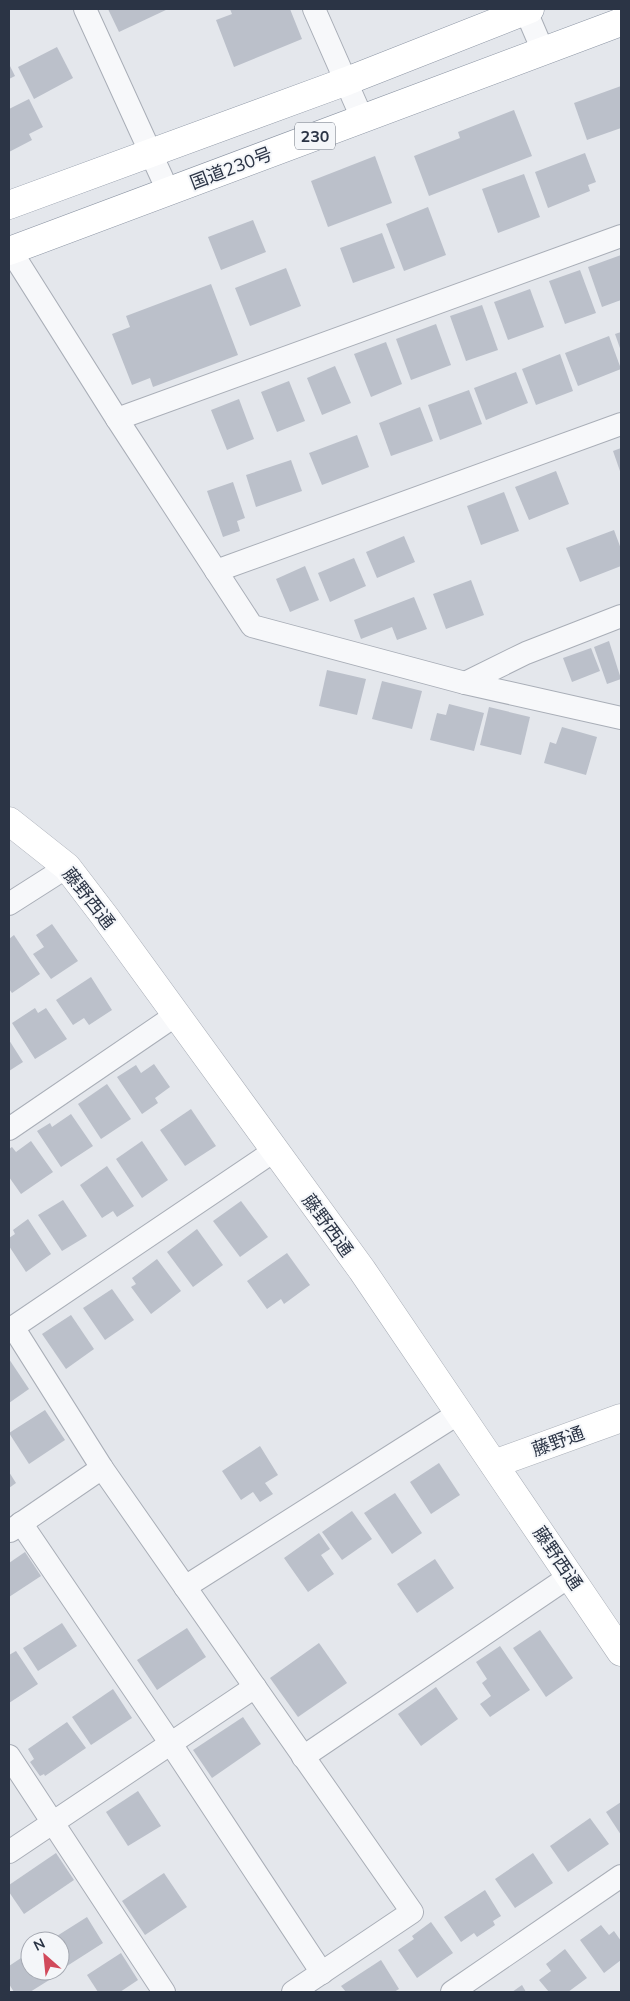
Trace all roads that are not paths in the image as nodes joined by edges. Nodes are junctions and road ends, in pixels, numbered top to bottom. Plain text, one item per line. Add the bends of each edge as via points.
1 (85, 9) edge
2 (314, 9) edge
3 (527, 9) edge
4 (621, 22) edge
5 (543, 50) junction
6 (347, 81) junction
7 (362, 118) junction
8 (151, 152) junction
9 (168, 192) junction
10 (9, 205) edge
11 (621, 236) edge
12 (9, 249) edge
13 (117, 419) junction
14 (621, 424) edge
15 (216, 570) junction
16 (621, 616) edge
17 (465, 683) junction
18 (621, 718) edge
19 (9, 820) edge
20 (67, 867) junction
21 (9, 904) edge
22 (176, 1015) junction
23 (9, 1129) edge
24 (274, 1151) junction
25 (11, 1328) edge
26 (459, 1413) junction
27 (621, 1418) edge
28 (494, 1464) junction
29 (102, 1468) junction
30 (15, 1527) edge
31 (570, 1576) junction
32 (185, 1587) junction
33 (621, 1652) edge
34 (255, 1687) junction
35 (170, 1744) junction
36 (9, 1756) edge
37 (303, 1756) junction
38 (52, 1822) junction
39 (9, 1852) edge
40 (621, 1876) edge
41 (322, 1973) junction
42 (164, 1992) edge
43 (293, 1992) edge
44 (452, 1992) edge

1 - 8 street
2 - 6 street
3 - 5 street
3 - 6 main road, 230
4 - 5 main road, 国道230号 / 230
5 - 7 main road, 国道230号 / 230
6 - 7 street
6 - 8 main road, 230
7 - 9 main road, 国道230号 / 230
8 - 9 street
8 - 10 main road, 230
9 - 12 main road, 国道230号 / 230
11 - 13 street
12 - 13 street
13 - 15 street
14 - 15 street
15 - 17 street via 252,626
16 - 17 street via 526,653
17 - 18 street
19 - 20 main road, 藤野西通
20 - 21 street
20 - 22 main road, 藤野西通
22 - 23 street
22 - 24 main road, 藤野西通
24 - 25 street
24 - 26 main road, 藤野西通 via 362,1270
25 - 29 street
26 - 28 main road, 藤野西通
26 - 32 street
27 - 28 main road, 藤野通
28 - 31 main road, 藤野西通
29 - 30 street
29 - 32 street
30 - 35 street
31 - 33 main road, 藤野西通
31 - 37 street
32 - 34 street
34 - 35 street
34 - 37 street
35 - 38 street
35 - 41 street
36 - 38 street
37 - 41 street via 412,1912
38 - 39 street
38 - 42 street
40 - 44 street
41 - 43 street

